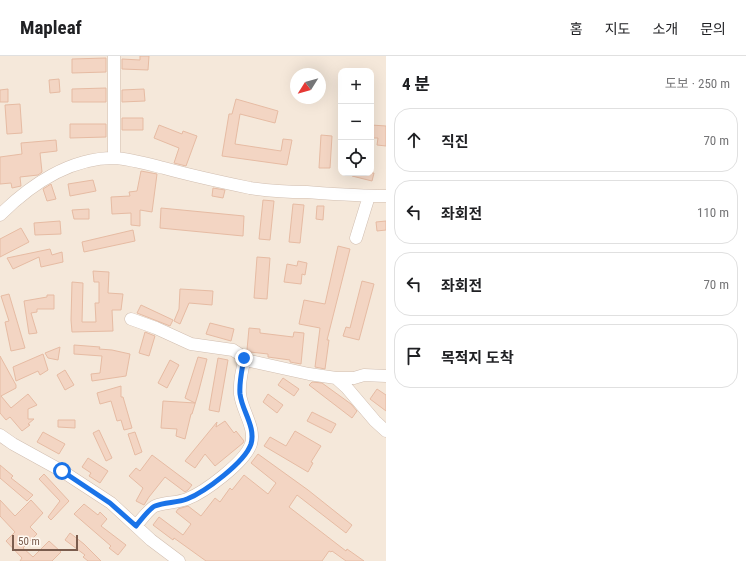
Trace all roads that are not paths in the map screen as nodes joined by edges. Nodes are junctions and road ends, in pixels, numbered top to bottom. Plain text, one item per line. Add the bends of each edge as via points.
1 (114, 56) edge
2 (114, 158) junction
3 (369, 196) junction
4 (386, 196) edge
5 (0, 215) edge
6 (356, 238) dead end
7 (131, 319) dead end
8 (244, 358) junction
9 (386, 376) edge
10 (336, 378) junction
11 (386, 431) edge
12 (0, 435) edge
13 (136, 526) junction
14 (179, 561) edge

1 - 2 street
2 - 3 street via 144,162 252,188
2 - 5 street via 82,163 58,172 17,198
3 - 4 street
3 - 6 street
7 - 8 street via 191,344 233,350
8 - 10 street
8 - 13 street via 240,394 253,434 247,452 204,490 187,499 153,506
9 - 10 street
10 - 11 street
12 - 13 street via 110,503
13 - 14 street

